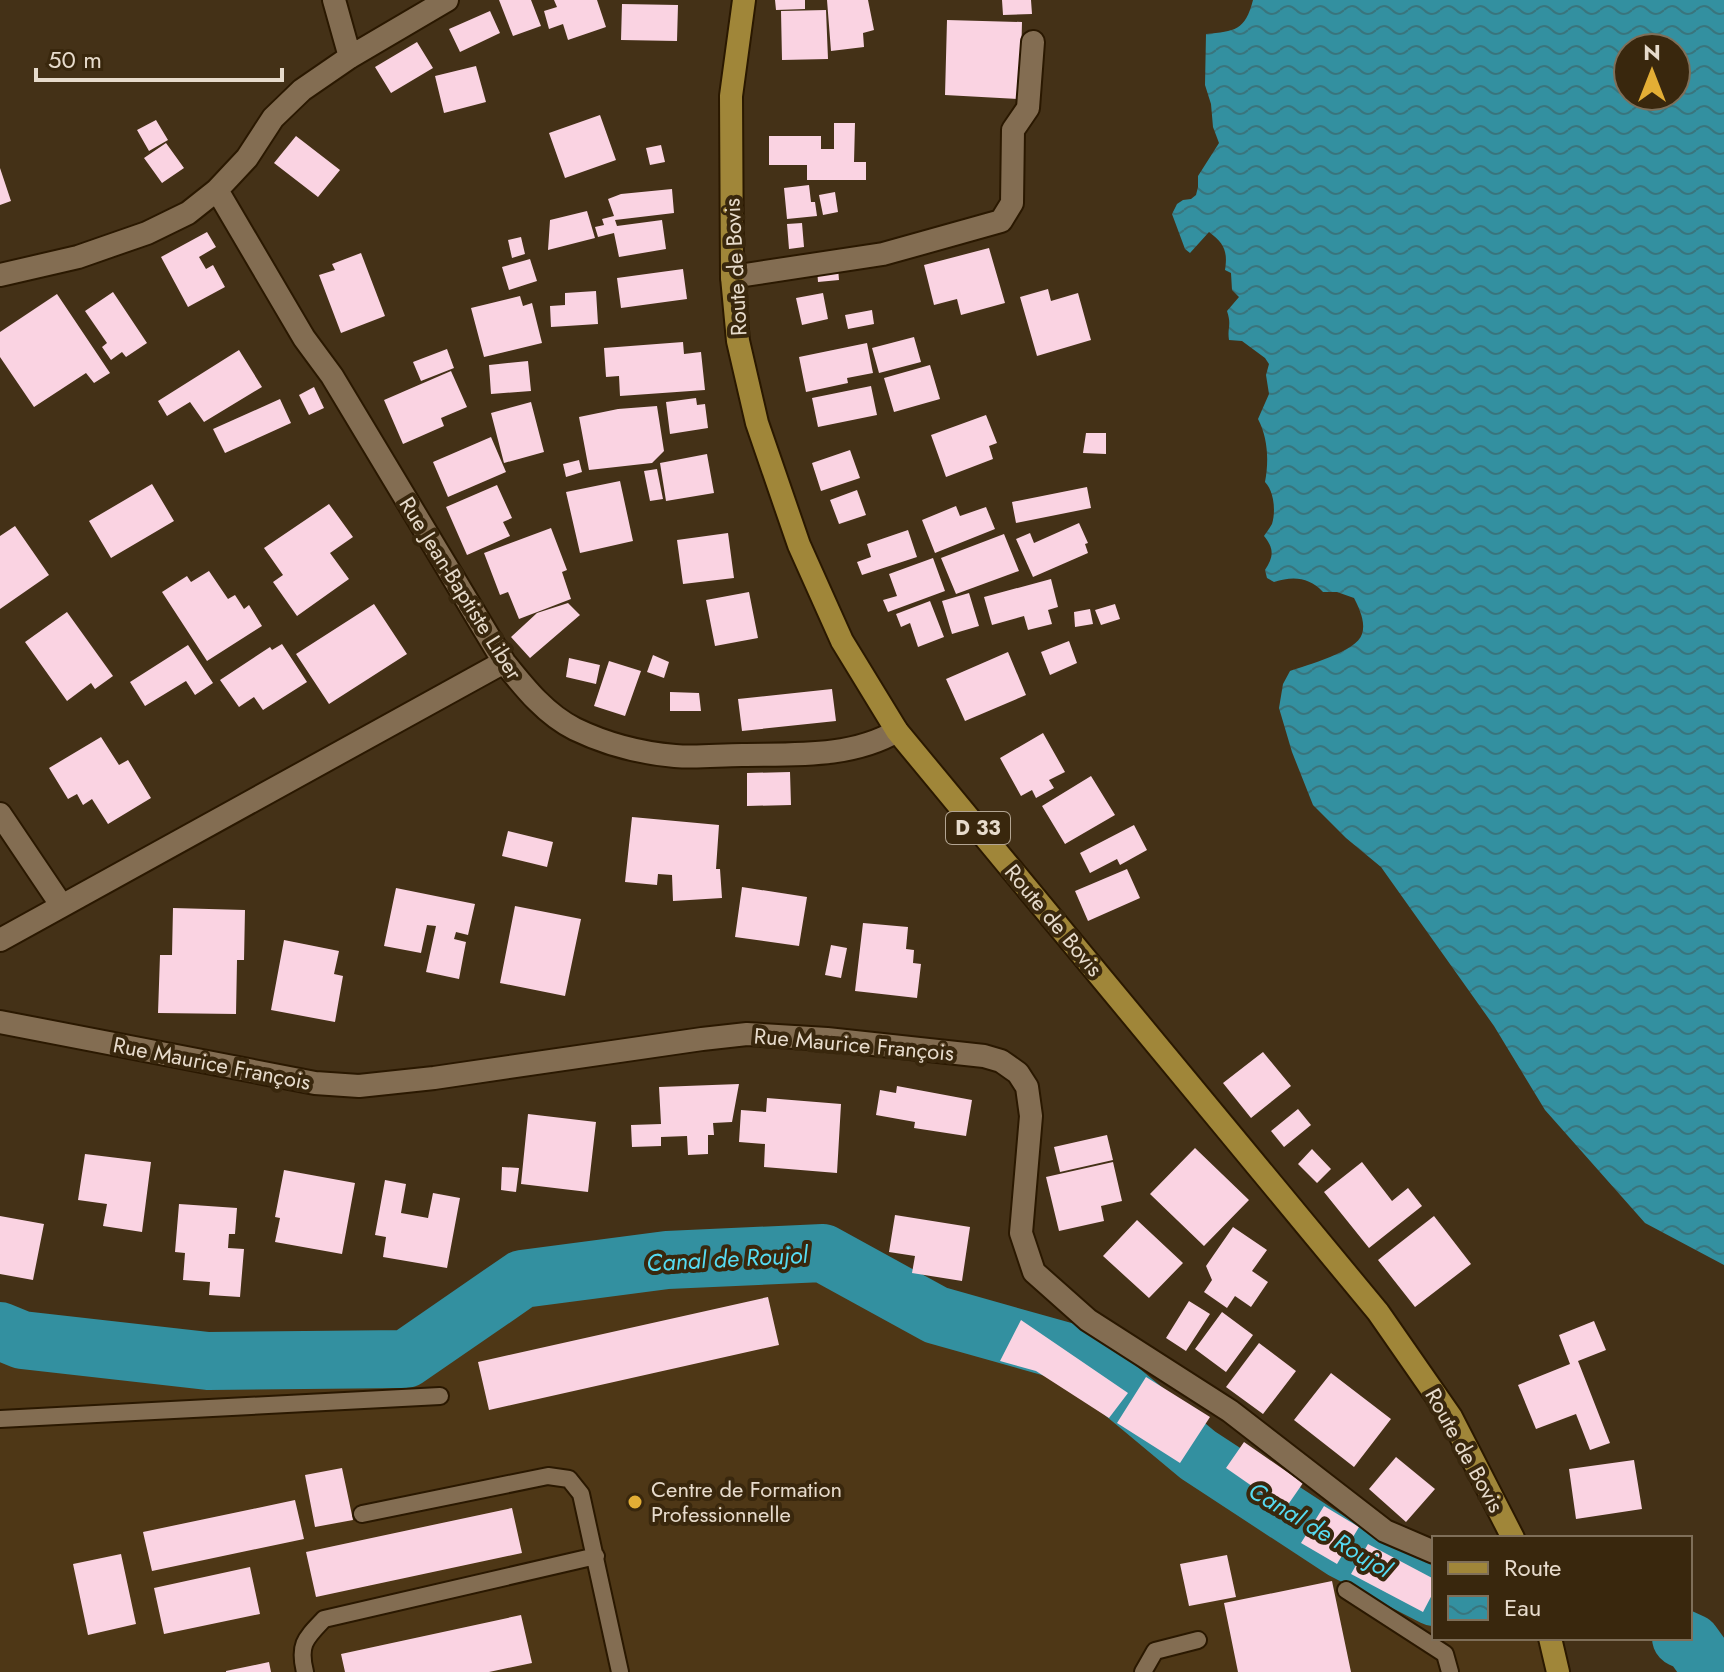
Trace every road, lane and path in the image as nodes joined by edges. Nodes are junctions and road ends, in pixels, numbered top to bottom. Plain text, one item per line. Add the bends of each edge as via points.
1 (334, 0) edge
2 (447, 0) edge
3 (744, 0) edge
4 (1033, 42) dead end
5 (350, 57) junction
6 (217, 190) junction
7 (0, 275) edge
8 (732, 277) junction
9 (504, 662) junction
10 (897, 731) junction
11 (0, 814) edge
12 (62, 906) junction
13 (0, 940) edge
14 (0, 1022) edge
15 (440, 1396) dead end
16 (0, 1419) edge
17 (362, 1514) dead end
18 (1512, 1536) edge
19 (1432, 1551) edge
20 (596, 1556) junction
21 (1346, 1590) dead end
22 (1198, 1640) dead end
23 (1550, 1640) edge
24 (305, 1672) edge
25 (620, 1672) edge
26 (1143, 1672) edge
27 (1450, 1672) edge
28 (1558, 1672) edge

1 - 5 street
2 - 5 street
3 - 8 main road, Route de Bovis / D 33 via 731,96
4 - 8 street via 1028,108 1013,130 1012,203 1001,221 883,254
5 - 6 street via 273,118 247,158
6 - 7 street via 188,213 147,233 78,257
6 - 9 street, Rue Jean-Baptiste Liber
8 - 10 main road, Route de Bovis / D 33 via 738,341 757,423 799,545 842,641
9 - 10 street, Rue Jean-Baptiste Liber via 530,694 573,728 633,750 676,756 806,754 854,748
9 - 12 street
10 - 18 main road, Route de Bovis / D 33 via 1378,1312 1451,1417
11 - 12 street
12 - 13 street
14 - 19 street, Rue Maurice François via 315,1083 359,1086 747,1034 1001,1061 1027,1087 1031,1116 1021,1233 1034,1272 1088,1320 1230,1411 1385,1531
15 - 16 lane
17 - 20 lane via 548,1476 569,1479 581,1494
20 - 24 lane via 324,1619 304,1641
20 - 25 lane
21 - 27 lane via 1445,1654
22 - 26 lane via 1155,1651
23 - 28 main road

